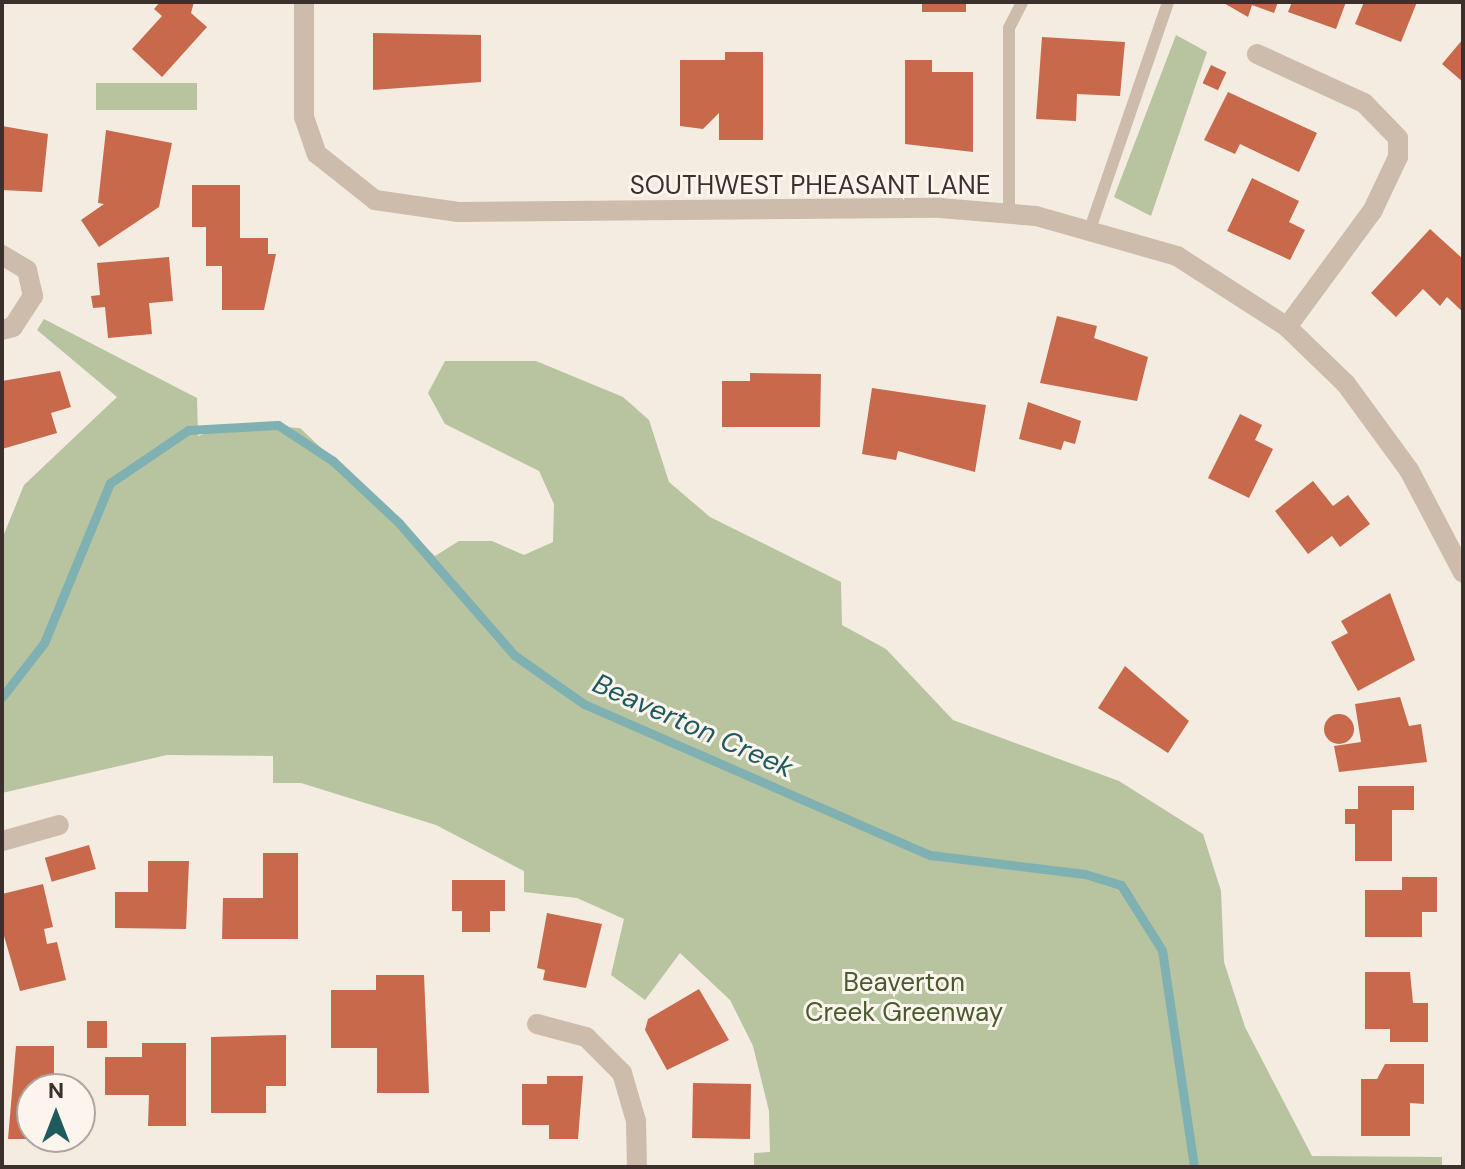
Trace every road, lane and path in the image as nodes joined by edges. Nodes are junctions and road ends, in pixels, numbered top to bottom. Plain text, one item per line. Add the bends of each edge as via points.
1 (304, 2) edge
2 (1022, 2) edge
3 (1168, 2) edge
4 (1257, 54) dead end
5 (1009, 213) junction
6 (1090, 229) junction
7 (2, 255) edge
8 (1287, 327) junction
9 (2, 330) edge
10 (1463, 573) edge
11 (59, 825) dead end
12 (2, 841) edge
13 (537, 1024) dead end
14 (637, 1167) edge

1 - 5 street, SOUTHWEST PHEASANT LANE via 304,117 317,154 375,200 458,212 940,208
2 - 5 lane via 1009,28
3 - 6 lane
4 - 8 street via 1364,103 1398,138 1398,157 1373,210
5 - 6 street, SOUTHWEST PHEASANT LANE
6 - 8 street, SOUTHWEST PHEASANT LANE via 1177,256
7 - 9 street via 27,270 33,296 13,327
8 - 10 street, SOUTHWEST PHEASANT LANE via 1346,384 1409,470
11 - 12 street
13 - 14 street via 586,1037 622,1073 636,1121

